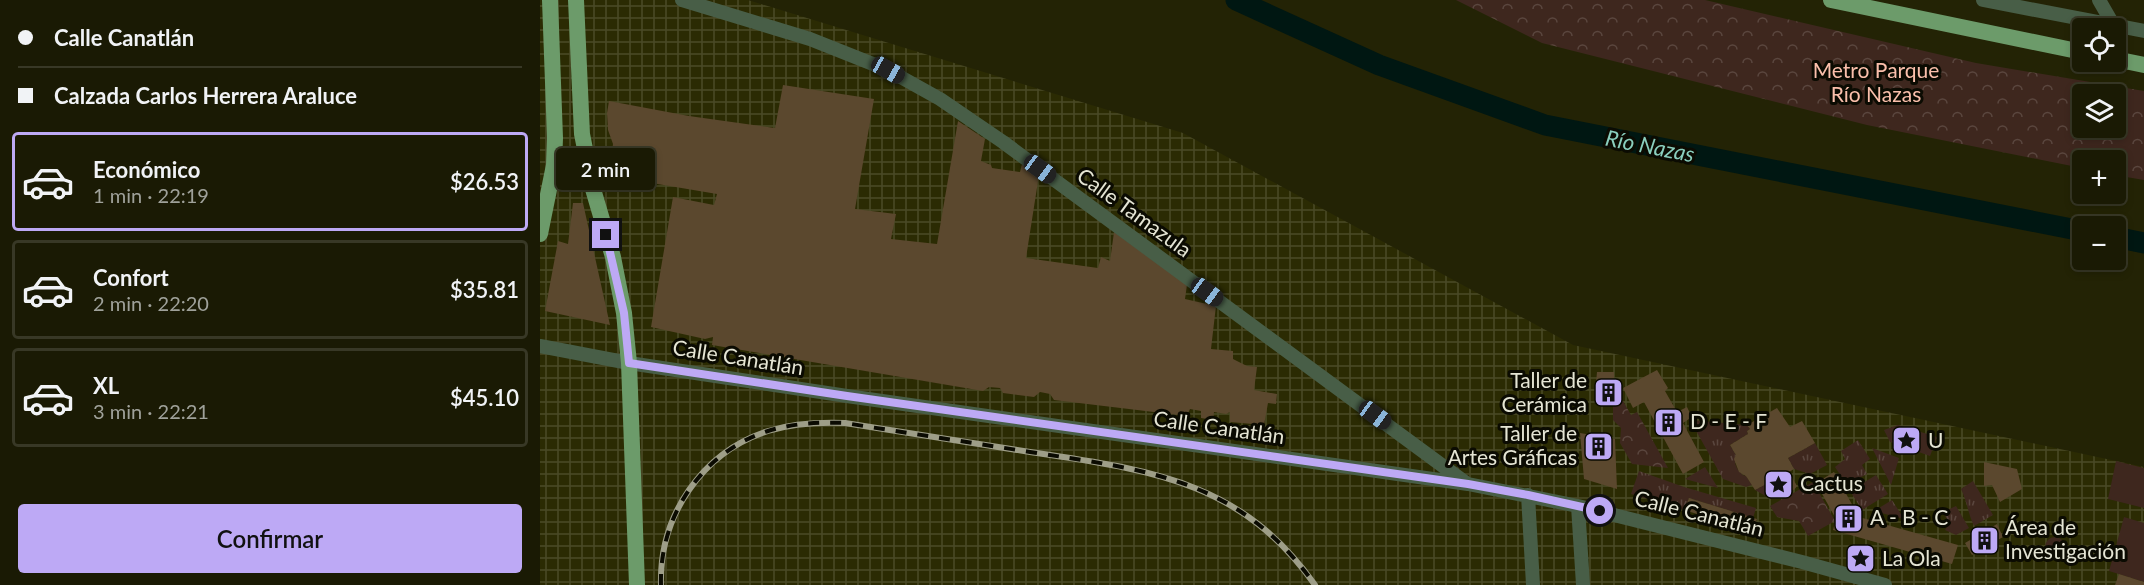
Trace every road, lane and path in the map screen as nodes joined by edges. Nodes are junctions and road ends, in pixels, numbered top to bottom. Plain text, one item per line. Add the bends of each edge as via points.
1 (550, 0) edge
2 (576, 0) edge
3 (682, 0) edge
4 (1831, 0) edge
5 (2099, 0) edge
6 (1992, 1) edge
7 (2075, 18) edge
8 (2109, 18) edge
9 (2126, 28) edge
10 (2144, 31) edge
11 (2072, 50) edge
12 (2126, 61) edge
13 (2144, 65) edge
14 (540, 234) edge
15 (540, 346) edge
16 (629, 363) junction
17 (1468, 484) junction
18 (1528, 495) junction
19 (1578, 506) junction
20 (637, 585) edge
21 (1533, 585) edge
22 (1583, 585) edge
23 (1885, 585) edge

1 - 14 main road via 554,165
2 - 16 main road via 582,134 613,257
3 - 17 street, Calle Tamazula via 810,39 888,70 940,99
4 - 11 main road
5 - 8 street
6 - 7 street
9 - 10 street
12 - 13 main road
15 - 16 street, Calle Canatlán
16 - 17 street, Calle Canatlán
16 - 20 main road
17 - 18 street, Calle Canatlán
18 - 19 street, Calle Canatlán
18 - 21 street
19 - 22 street
19 - 23 street, Calle Canatlán

